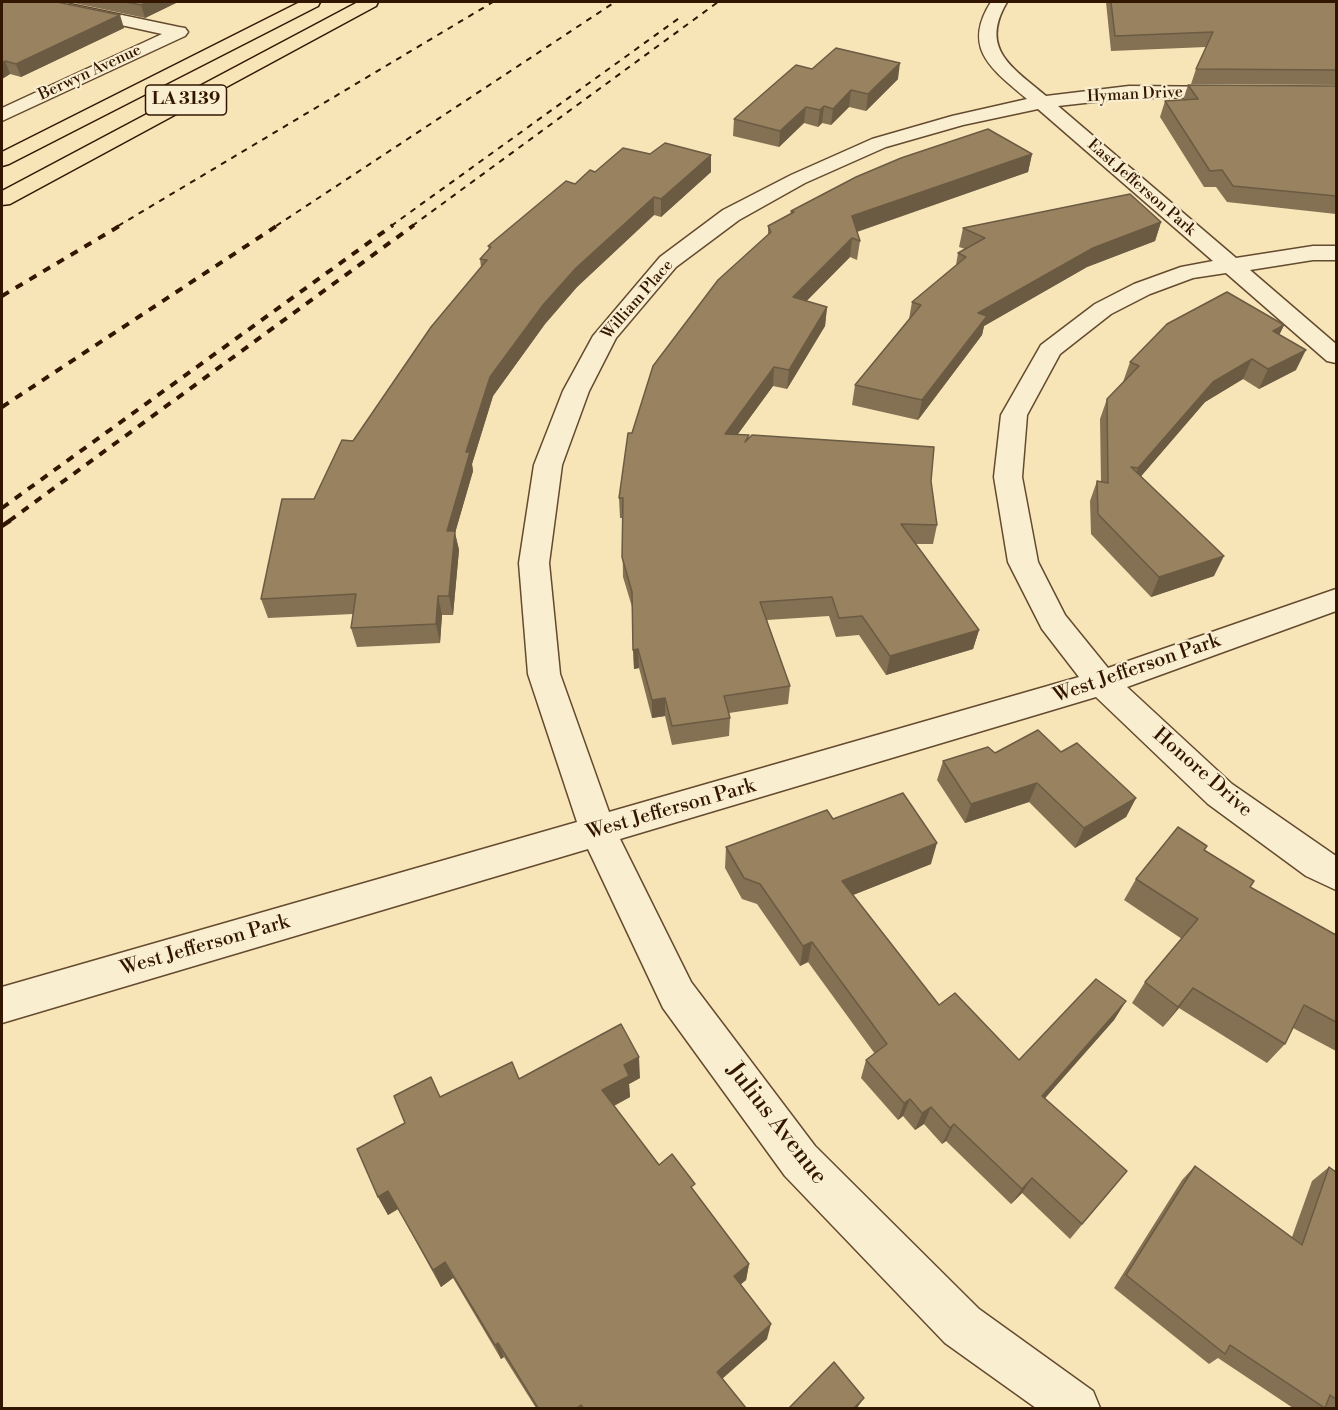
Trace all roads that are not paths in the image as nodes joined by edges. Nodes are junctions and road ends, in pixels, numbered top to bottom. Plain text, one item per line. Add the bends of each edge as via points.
1 (39, 2) edge
2 (312, 2) edge
3 (370, 2) edge
4 (999, 2) edge
5 (1250, 91) edge
6 (1042, 102) junction
7 (5, 111) edge
8 (86, 117) junction
9 (2, 153) edge
10 (2, 160) edge
11 (2, 199) edge
12 (1336, 253) edge
13 (1229, 264) junction
14 (1336, 356) edge
15 (1336, 600) edge
16 (1102, 683) junction
17 (598, 832) junction
18 (1336, 874) edge
19 (2, 1005) edge
20 (1076, 1408) edge

1 - 7 street, Berwyn Avenue via 179,32
2 - 8 highway, LA 3139
3 - 11 highway, LA 3139
4 - 6 street, East Jefferson Park via 986,29 988,48 1002,68
5 - 6 street, Hyman Drive via 1129,92
6 - 13 street, East Jefferson Park
6 - 17 street, William Place via 879,143 731,215 668,262 605,336 576,391 548,465 534,562 544,675
8 - 9 highway
8 - 10 highway, LA 3139
12 - 13 street, Honore Drive
13 - 14 street, East Jefferson Park
13 - 16 street, Honore Drive via 1189,272 1103,309 1050,350 1014,415 1008,477 1023,562 1053,621
15 - 16 street, West Jefferson Park
16 - 17 street, West Jefferson Park
16 - 18 street, Honore Drive via 1220,794
17 - 19 street, West Jefferson Park
17 - 20 street, Julius Avenue via 677,995 800,1161 962,1326

